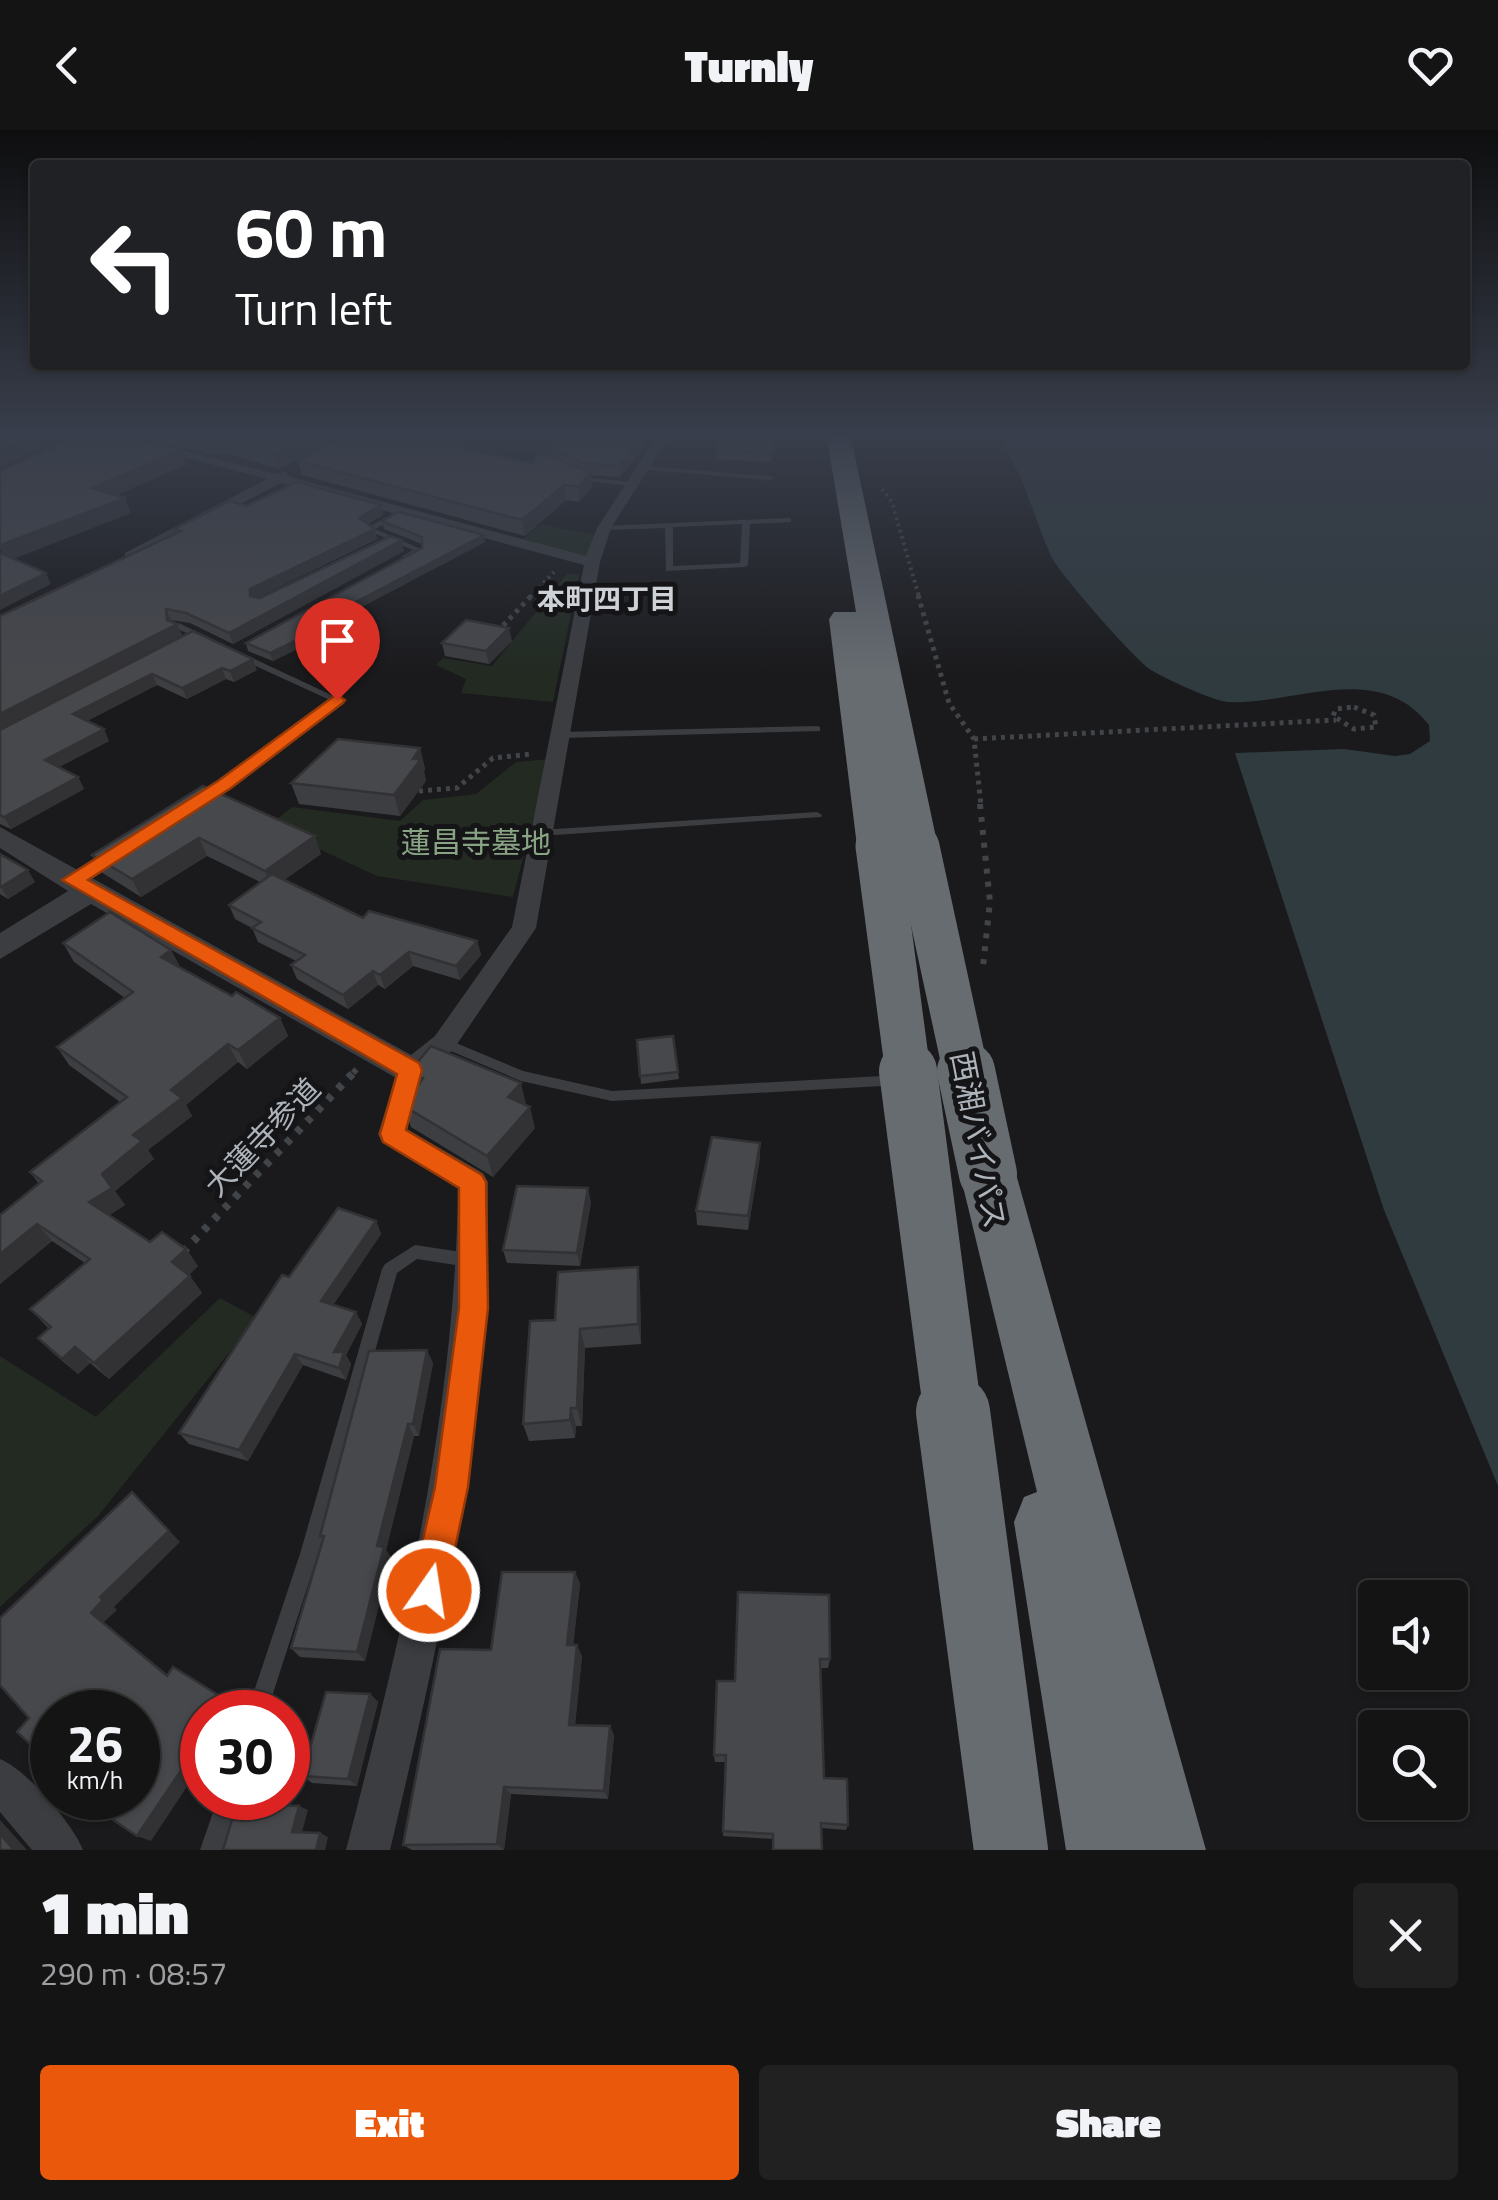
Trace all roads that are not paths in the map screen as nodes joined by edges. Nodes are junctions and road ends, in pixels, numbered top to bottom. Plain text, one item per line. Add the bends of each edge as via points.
1 (212, 513) edge
2 (613, 513) edge
3 (841, 513) edge
4 (399, 514) joint
5 (788, 520) dead end
6 (746, 523) junction
7 (670, 526) junction
8 (604, 528) junction
9 (392, 539) junction
10 (376, 547) edge
11 (402, 559) edge
12 (592, 562) junction
13 (107, 567) edge
14 (176, 624) edge
15 (198, 634) junction
16 (249, 642) edge
17 (182, 643) edge
18 (215, 643) edge
19 (818, 729) dead end
20 (560, 743) junction
21 (191, 806) edge
22 (817, 815) dead end
23 (540, 833) junction
24 (0, 836) edge
25 (898, 846) junction
26 (124, 848) edge
27 (81, 886) junction
28 (0, 948) edge
29 (444, 1043) junction
30 (410, 1070) junction
31 (882, 1080) dead end
32 (988, 1174) junction
33 (475, 1261) junction
34 (263, 1690) edge
35 (0, 1780) edge
36 (221, 1820) edge
37 (61, 1850) edge
38 (211, 1850) edge
39 (368, 1850) edge
40 (1012, 1850) edge
41 (1108, 1850) edge
42 (1164, 1850) edge

1 - 13 street
2 - 8 street
3 - 25 highway, 西湘バイパス
4 - 9 lane via 370,529
4 - 12 street
5 - 6 lane
6 - 7 lane
6 - 7 lane via 744,565 669,569
7 - 8 lane
8 - 12 street
9 - 10 lane
9 - 11 lane via 419,550
12 - 20 street
14 - 15 lane
15 - 17 lane
15 - 18 lane
16 - 21 lane via 232,652 337,700
19 - 20 lane
20 - 23 street
22 - 23 lane
23 - 29 street via 524,928
24 - 27 street
25 - 32 highway, 西湘バイパス, bridge
25 - 40 highway, 西湘バイパス, bridge
26 - 27 lane
27 - 28 street
27 - 30 street
29 - 30 street
29 - 31 lane via 521,1076 612,1096
30 - 33 street via 392,1134 473,1182
32 - 41 highway, 西湘バイパス
32 - 42 highway
33 - 34 lane via 415,1252 390,1268
33 - 39 street via 452,1487
35 - 37 street
36 - 38 lane

